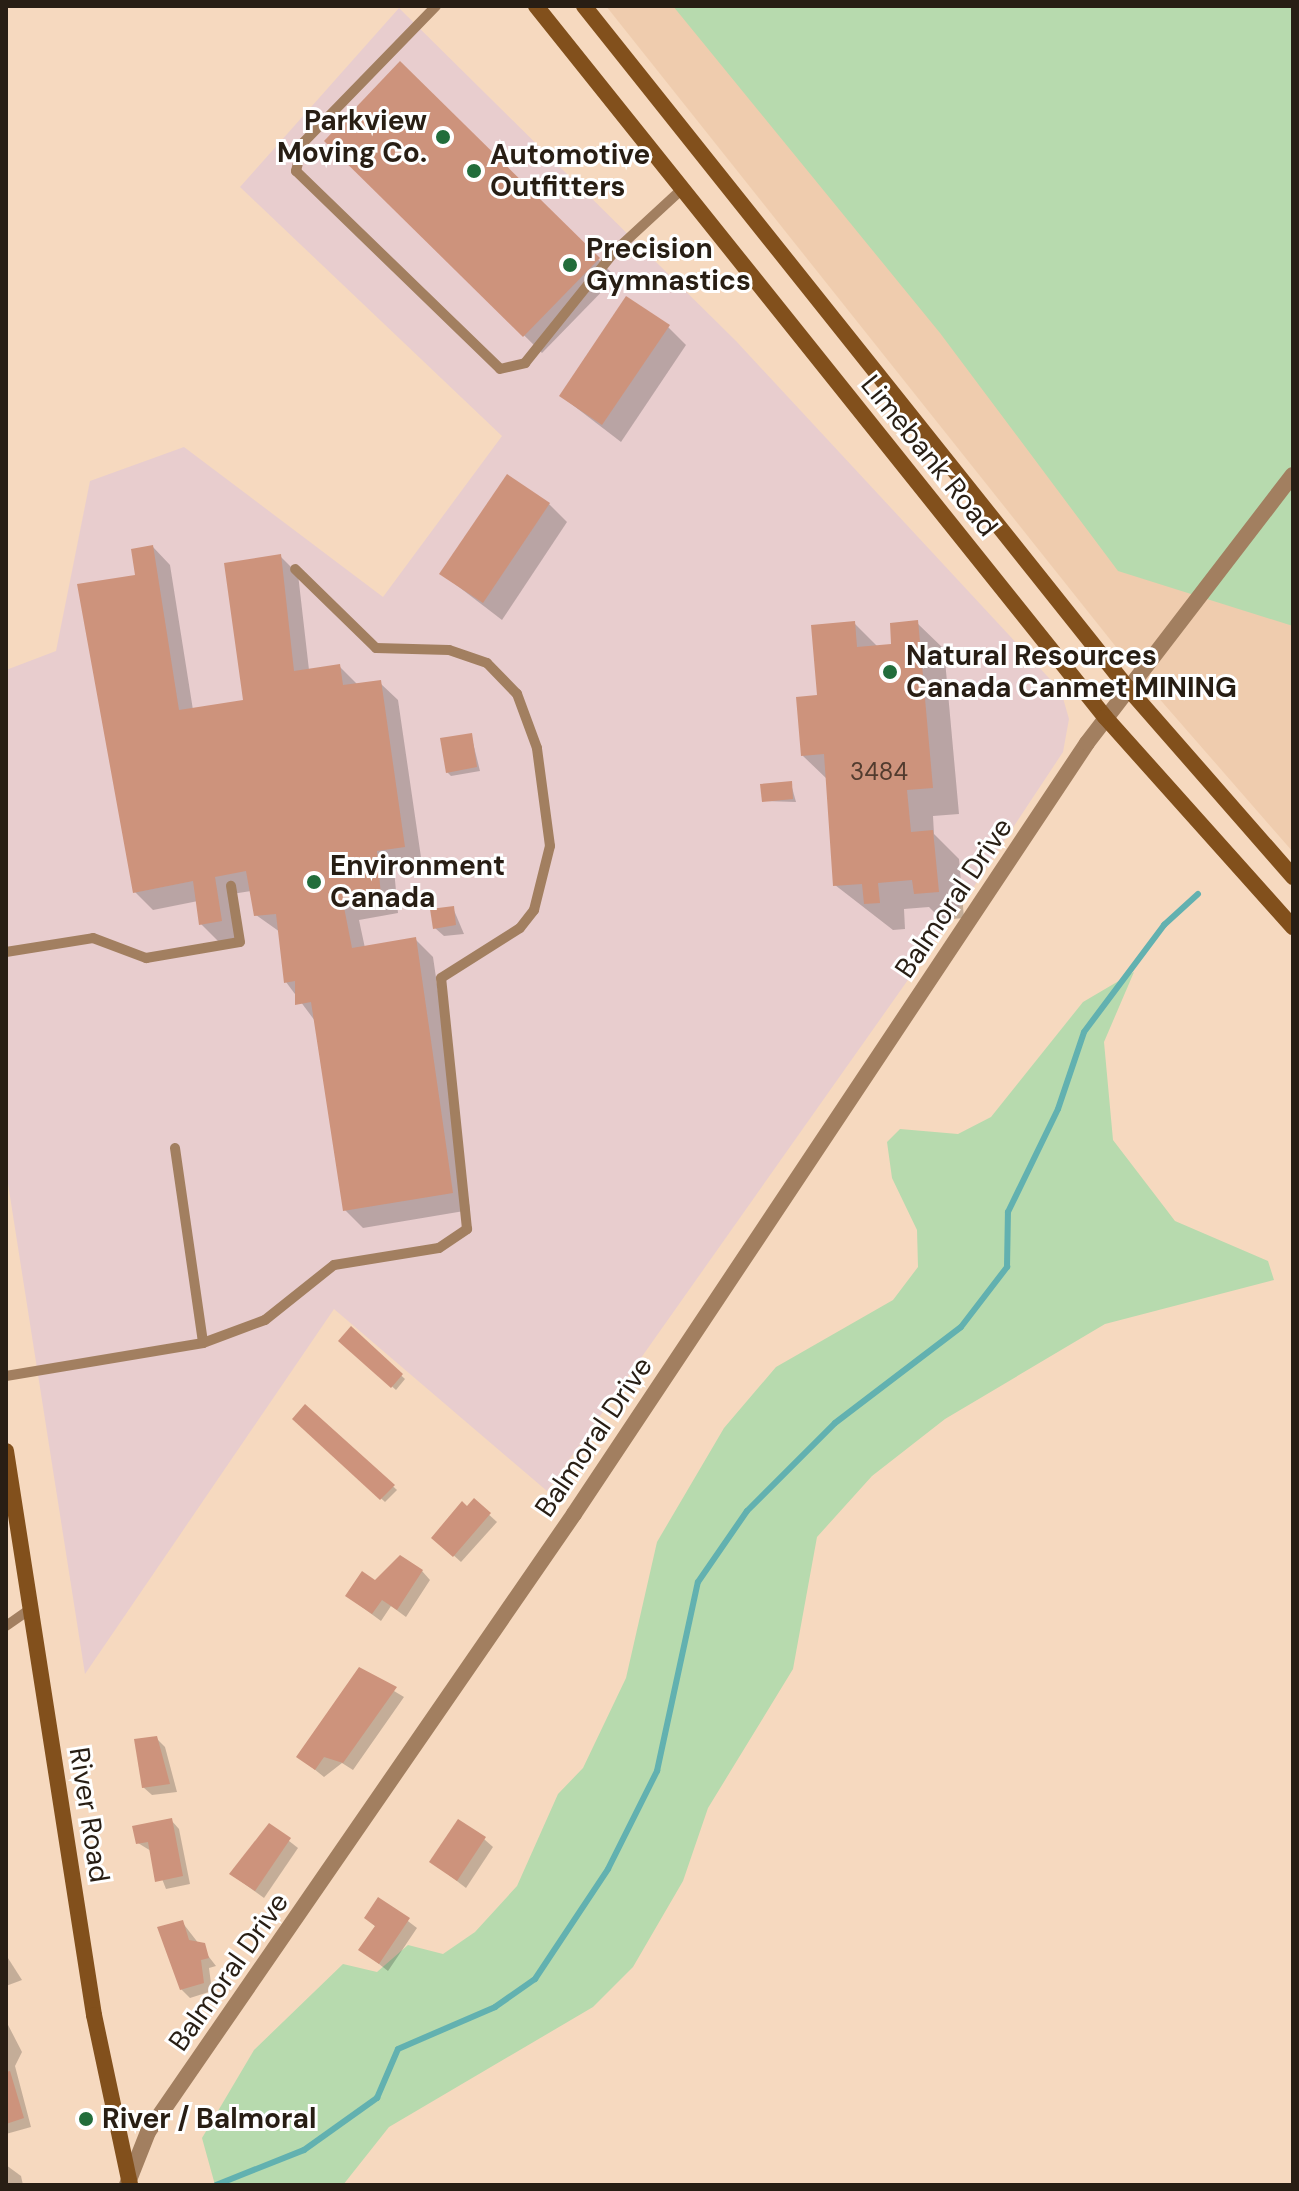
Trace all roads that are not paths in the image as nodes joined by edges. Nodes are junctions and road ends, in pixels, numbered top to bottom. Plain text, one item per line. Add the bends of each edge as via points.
1 (436, 6) edge
2 (536, 6) edge
3 (584, 6) edge
4 (682, 189) junction
5 (1293, 475) edge
6 (295, 569) dead end
7 (1126, 686) junction
8 (1105, 717) junction
9 (1293, 877) edge
10 (231, 886) dead end
11 (1293, 927) edge
12 (6, 952) edge
13 (175, 1148) dead end
14 (203, 1343) junction
15 (6, 1376) edge
16 (6, 1451) edge
17 (30, 1609) junction
18 (6, 1626) edge
19 (129, 2184) edge

1 - 4 lane via 303,143 296,171 493,364 512,370 525,363 616,250
2 - 4 main road, Limebank Road
3 - 7 main road, Limebank Road
4 - 8 main road, Limebank Road
5 - 7 street, Balmoral Drive
6 - 14 lane via 376,648 474,656 508,683 537,748 550,846 545,881 520,928 441,978 463,1141 462,1237 439,1248 334,1265 265,1320
7 - 8 street, Balmoral Drive
7 - 9 main road, Limebank Road
8 - 11 main road, Limebank Road
8 - 19 street, Balmoral Drive via 574,1514 148,2132
10 - 12 lane via 240,942 146,958 93,938
13 - 14 lane
14 - 15 lane
16 - 17 main road, River Road
17 - 18 lane
17 - 19 main road, River Road via 94,2015

